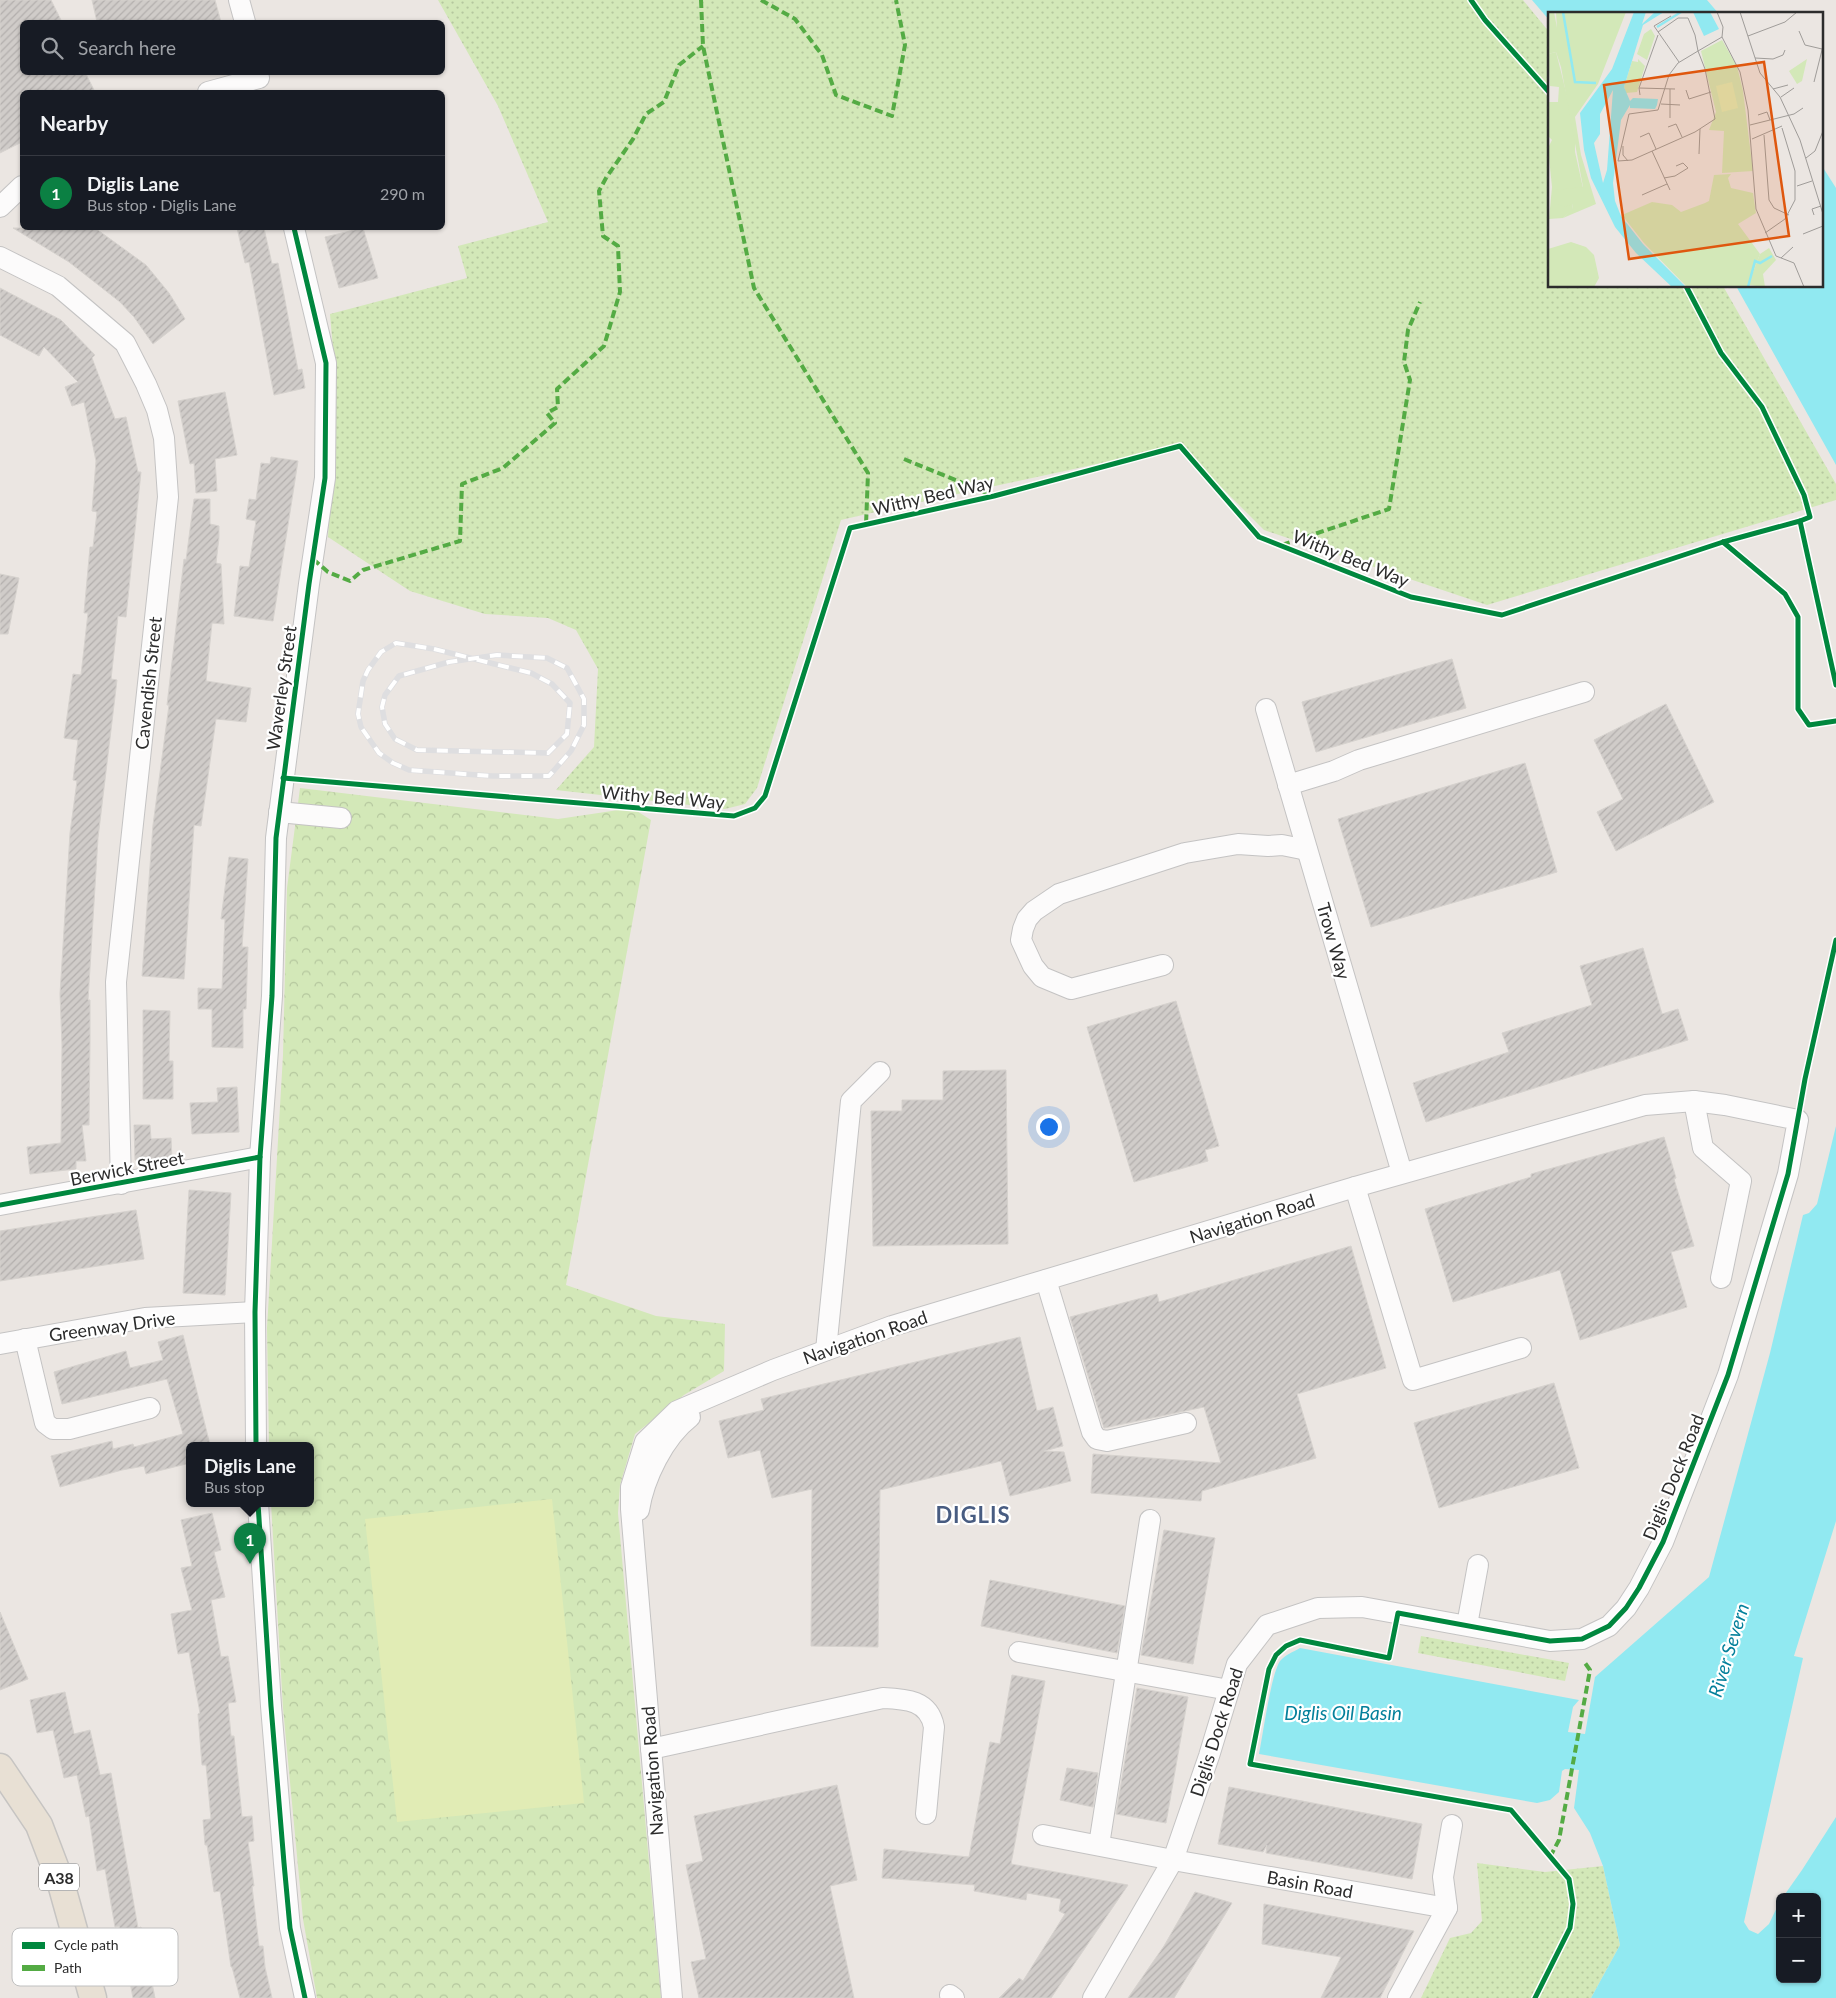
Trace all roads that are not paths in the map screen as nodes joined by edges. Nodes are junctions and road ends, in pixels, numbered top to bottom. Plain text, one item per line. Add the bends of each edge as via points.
1 (239, 0) edge
2 (245, 20) edge
3 (259, 81) edge
4 (217, 90) edge
5 (20, 188) edge
6 (0, 207) edge
7 (294, 230) edge
8 (0, 257) edge
9 (1584, 692) dead end
10 (1266, 709) dead end
11 (1288, 785) junction
12 (279, 812) junction
13 (341, 818) dead end
14 (1308, 850) junction
15 (1162, 965) dead end
16 (880, 1072) dead end
17 (1694, 1101) junction
18 (1798, 1120) joint
19 (260, 1157) junction
20 (1402, 1173) junction
21 (121, 1184) junction
22 (1355, 1187) junction
23 (0, 1205) edge
24 (1721, 1278) dead end
25 (1046, 1280) junction
26 (255, 1312) junction
27 (25, 1339) junction
28 (0, 1344) edge
29 (1521, 1348) dead end
30 (826, 1350) junction
31 (150, 1408) dead end
32 (1186, 1423) dead end
33 (256, 1442) edge
34 (258, 1507) edge
35 (1150, 1520) dead end
36 (1478, 1565) dead end
37 (1466, 1625) junction
38 (1019, 1652) dead end
39 (1126, 1670) junction
40 (1229, 1690) junction
41 (651, 1749) junction
42 (0, 1767) edge
43 (926, 1814) dead end
44 (1452, 1824) dead end
45 (1043, 1835) dead end
46 (1099, 1844) junction
47 (1173, 1860) junction
48 (1447, 1908) junction
49 (73, 1928) edge
50 (305, 1998) edge
51 (672, 1998) edge
52 (1093, 1998) edge
53 (1398, 1998) edge

1 - 2 street
3 - 4 street
5 - 6 street
7 - 12 street, Waverley Street via 326,363 325,478
8 - 21 street, Cavendish Street via 58,286 124,343 157,410 164,438 168,497 116,982
9 - 11 street via 1359,760
10 - 11 street, Trow Way
11 - 14 street, Trow Way
12 - 13 street
12 - 19 street, Waverley Street via 272,996
14 - 15 street via 1282,845 1238,844 1177,855 1059,894 1034,911 1023,929 1021,940 1032,966 1042,978 1071,988
14 - 20 street, Trow Way
16 - 30 street via 851,1101
17 - 18 street, Navigation Road
17 - 20 street, Navigation Road via 1645,1105
17 - 24 street via 1704,1148 1741,1181
18 - 37 street, Diglis Dock Road via 1788,1174 1728,1376 1663,1542 1626,1608 1609,1626 1582,1638 1550,1642
19 - 21 street, Berwick Street
19 - 26 street, Waverley Street
20 - 22 street, Navigation Road
21 - 23 street, Berwick Street
22 - 25 street, Navigation Road
22 - 29 street via 1413,1380
25 - 30 street, Navigation Road via 892,1326
25 - 32 street via 1092,1432 1097,1439 1107,1441
26 - 27 street, Greenway Drive via 146,1318
26 - 33 street, Waverley Street
27 - 28 street, Greenway Drive
27 - 31 street via 45,1422 53,1429 68,1429
30 - 41 street, Navigation Road via 677,1410 645,1442 631,1487
34 - 50 street via 270,1706 290,1928
35 - 39 street
36 - 37 street
37 - 40 street, Diglis Dock Road via 1362,1606 1318,1608 1267,1625 1237,1664
38 - 39 street
39 - 40 street
39 - 46 street
40 - 47 street, Diglis Dock Road
41 - 43 street via 883,1698 904,1699 922,1705 932,1716 934,1728
41 - 51 street, Navigation Road
42 - 49 main road, A38 via 39,1825
44 - 48 street via 1443,1877
45 - 46 street, Basin Road
46 - 47 street, Basin Road
47 - 48 street, Basin Road
47 - 52 street, Diglis Dock Road
48 - 53 street

